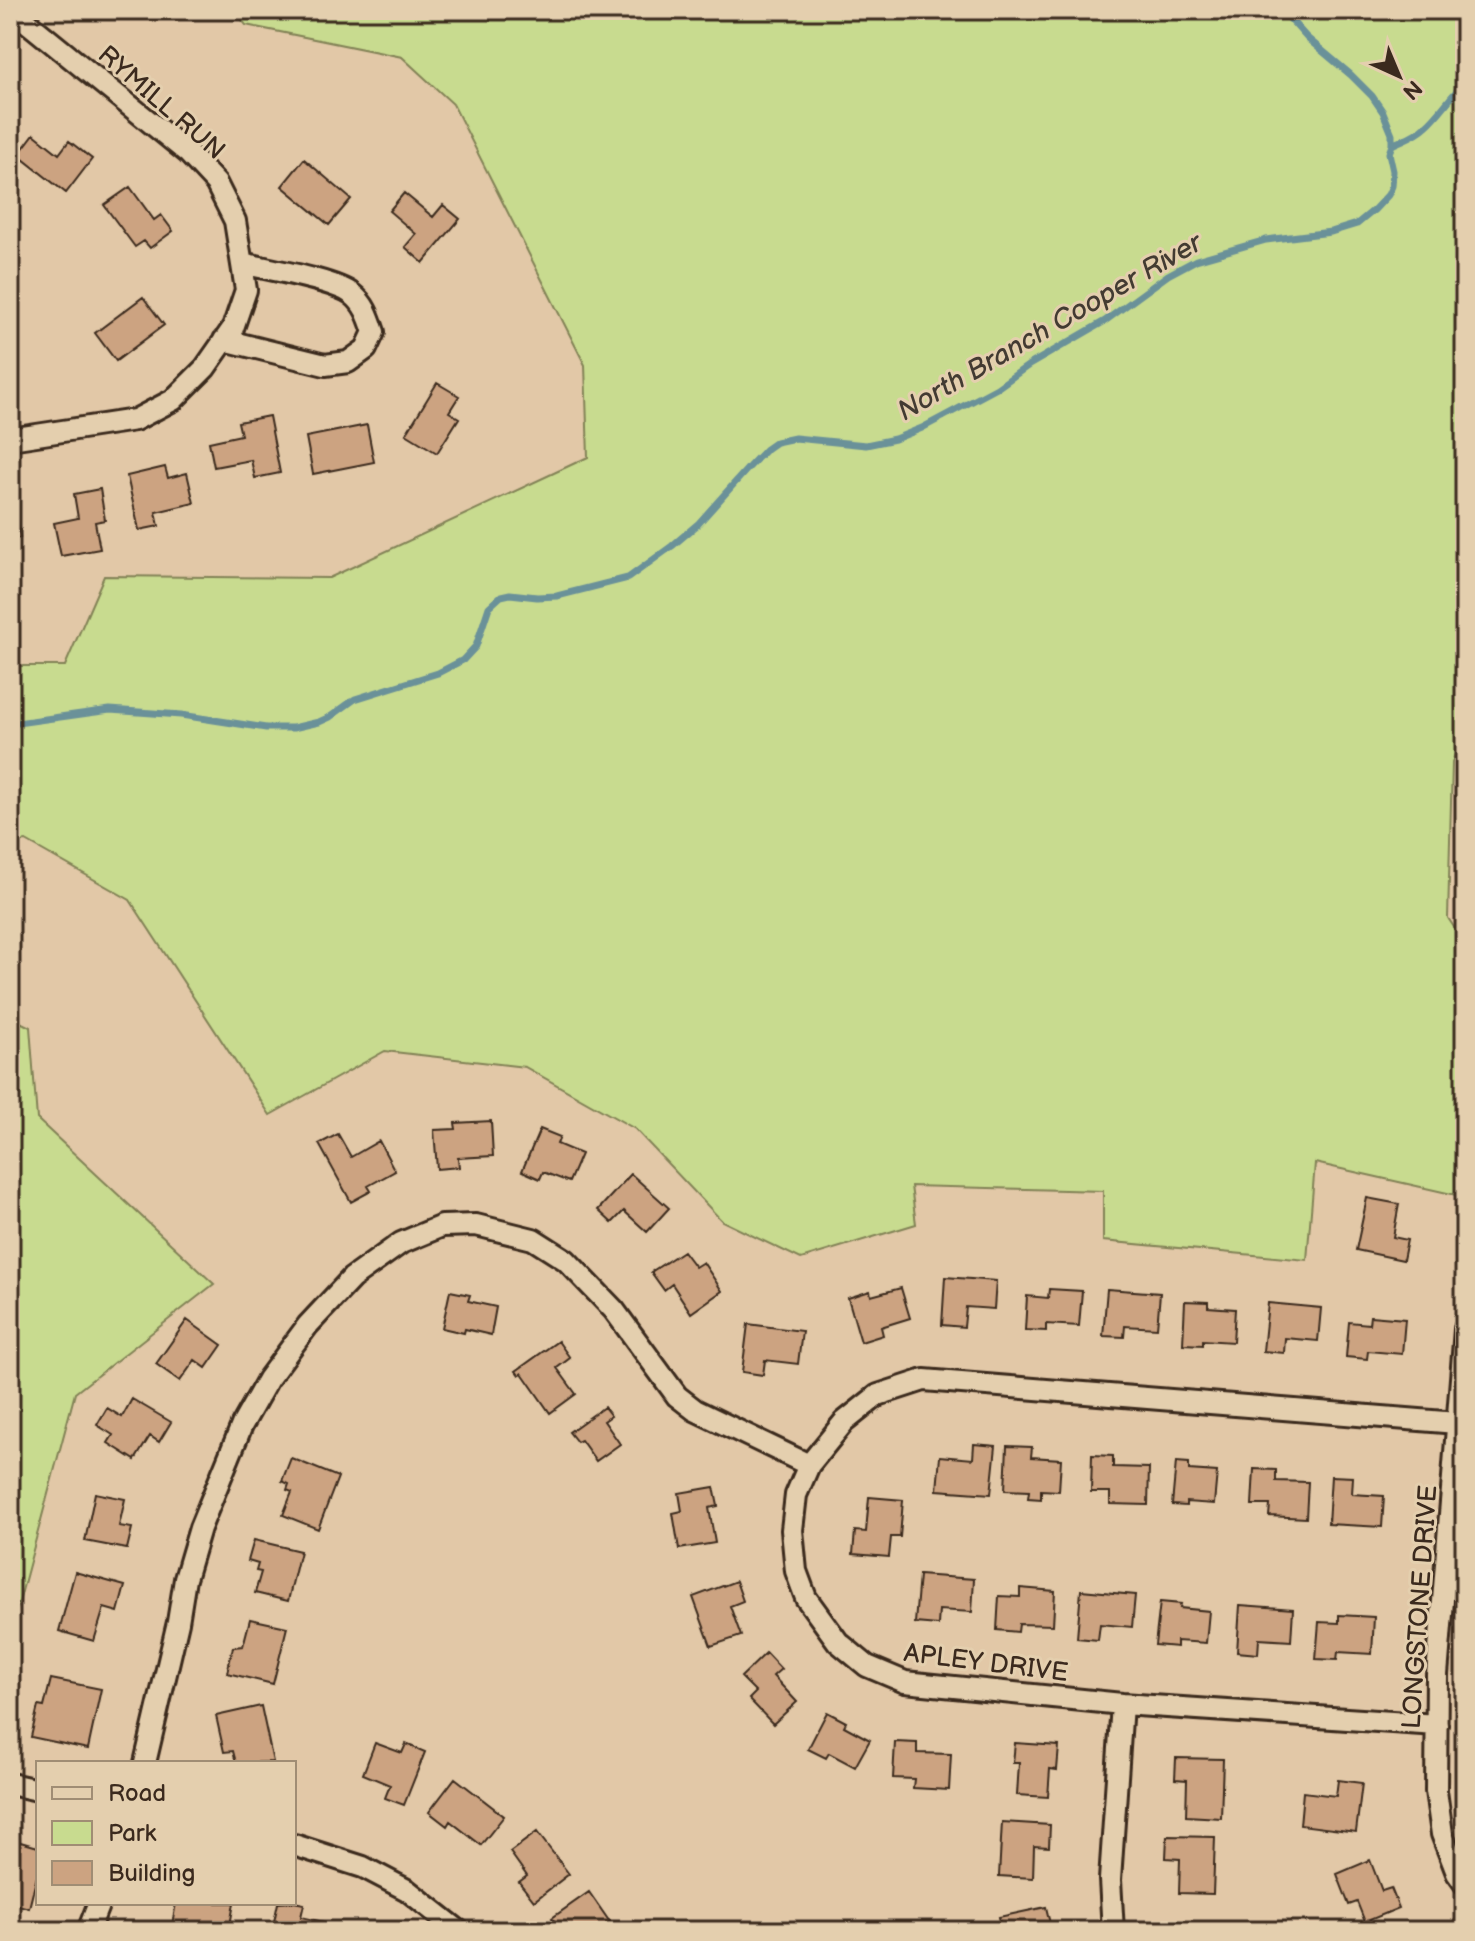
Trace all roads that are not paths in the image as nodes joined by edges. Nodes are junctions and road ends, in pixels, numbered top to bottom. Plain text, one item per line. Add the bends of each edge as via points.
1 (12, 10) edge
2 (242, 263) junction
3 (224, 340) junction
4 (10, 439) edge
5 (1465, 1329) edge
6 (1457, 1423) junction
7 (809, 1465) junction
8 (1122, 1704) junction
9 (1437, 1725) junction
10 (145, 1761) edge
11 (10, 1784) edge
12 (36, 1790) edge
13 (296, 1846) edge
14 (1465, 1884) edge
15 (98, 1905) edge
16 (88, 1931) edge
17 (459, 1931) edge
18 (1113, 1931) edge

1 - 2 street, RYMILL RUN via 207,173 235,221
2 - 3 street, RYMILL RUN via 246,290
2 - 3 street via 351,293 368,312 374,332 366,349 348,362 325,365
3 - 4 street, RYMILL RUN via 173,400 135,420
5 - 6 street, LONGSTONE DRIVE
6 - 7 street, APLEY DRIVE via 924,1380 878,1395 844,1422
6 - 9 street, LONGSTONE DRIVE
7 - 8 street, APLEY DRIVE via 796,1495 796,1571 806,1598 838,1642 867,1666 905,1682
7 - 10 street via 695,1410 677,1396 614,1310 566,1260 533,1239 476,1225 442,1226 401,1243 352,1278 308,1325 242,1425 185,1579
8 - 9 street, APLEY DRIVE
8 - 18 street via 1110,1880
9 - 14 street, LONGSTONE DRIVE via 1436,1791 1442,1834
11 - 12 street
13 - 17 street via 363,1867 407,1890
15 - 16 street

